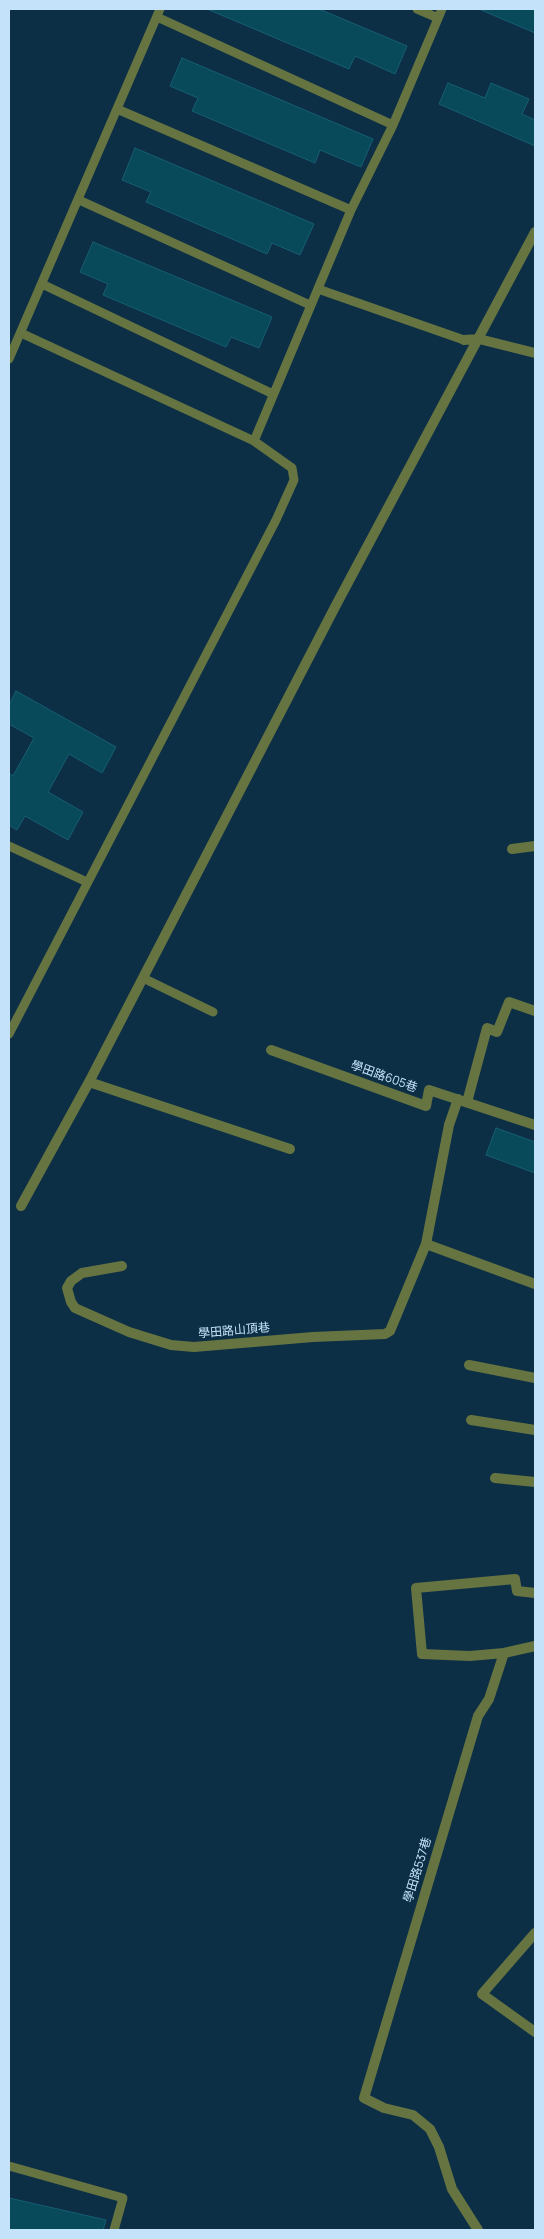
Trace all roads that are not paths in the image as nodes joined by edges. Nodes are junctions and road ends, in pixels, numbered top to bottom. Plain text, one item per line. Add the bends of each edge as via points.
1 (417, 9) edge
2 (442, 9) edge
3 (159, 13) edge
4 (438, 18) junction
5 (117, 109) junction
6 (393, 125) junction
7 (79, 200) junction
8 (351, 210) junction
9 (535, 232) edge
10 (42, 284) junction
11 (318, 289) junction
12 (310, 304) junction
13 (21, 333) junction
14 (464, 340) joint
15 (479, 340) junction
16 (535, 353) edge
17 (9, 359) edge
18 (273, 394) junction
19 (254, 441) junction
20 (9, 846) edge
21 (535, 846) edge
22 (512, 849) dead end
23 (87, 882) junction
24 (143, 978) junction
25 (535, 1011) edge
26 (213, 1012) dead end
27 (9, 1034) edge
28 (270, 1050) dead end
29 (89, 1082) junction
30 (462, 1101) junction
31 (535, 1125) edge
32 (290, 1149) dead end
33 (22, 1206) dead end
34 (426, 1244) junction
35 (122, 1266) dead end
36 (535, 1284) edge
37 (469, 1365) dead end
38 (535, 1378) edge
39 (471, 1420) dead end
40 (535, 1430) edge
41 (495, 1478) dead end
42 (535, 1482) edge
43 (535, 1593) edge
44 (535, 1646) edge
45 (504, 1653) junction
46 (535, 1933) edge
47 (535, 2032) edge
48 (9, 2166) edge
49 (114, 2230) edge
50 (478, 2230) edge

1 - 4 lane
2 - 4 lane
3 - 5 lane
3 - 6 lane
4 - 6 lane
5 - 7 lane
5 - 8 lane
6 - 8 lane
7 - 10 lane
7 - 12 lane
8 - 11 lane
9 - 15 street
10 - 13 lane
10 - 18 lane
11 - 12 lane
11 - 14 lane
12 - 18 lane
13 - 17 lane
13 - 19 lane
14 - 15 street
15 - 16 street
15 - 24 street via 335,607
18 - 19 lane
19 - 23 lane via 292,468 294,480
20 - 23 lane
21 - 22 street
23 - 27 lane
24 - 26 lane
24 - 29 street
25 - 30 street, 學田路山頂巷 via 509,1002 497,1032 487,1028
28 - 30 street, 學田路605巷 via 426,1106 429,1090
29 - 32 street
29 - 33 street
30 - 31 street, 學田路605巷
30 - 34 street, 學田路山頂巷 via 449,1125
34 - 35 street, 學田路山頂巷 via 390,1331 378,1336 313,1337 194,1347 171,1345 128,1332 76,1308 71,1302 67,1288 82,1273
34 - 36 street
37 - 38 street
39 - 40 street
41 - 42 street
43 - 45 street via 517,1591 515,1579 416,1588 422,1654 470,1656
44 - 45 street
45 - 50 street, 學田路537巷 via 490,1699 478,1716 364,2098 384,2108 414,2116 430,2129 452,2189
46 - 47 street via 482,1994
48 - 49 lane via 123,2198

